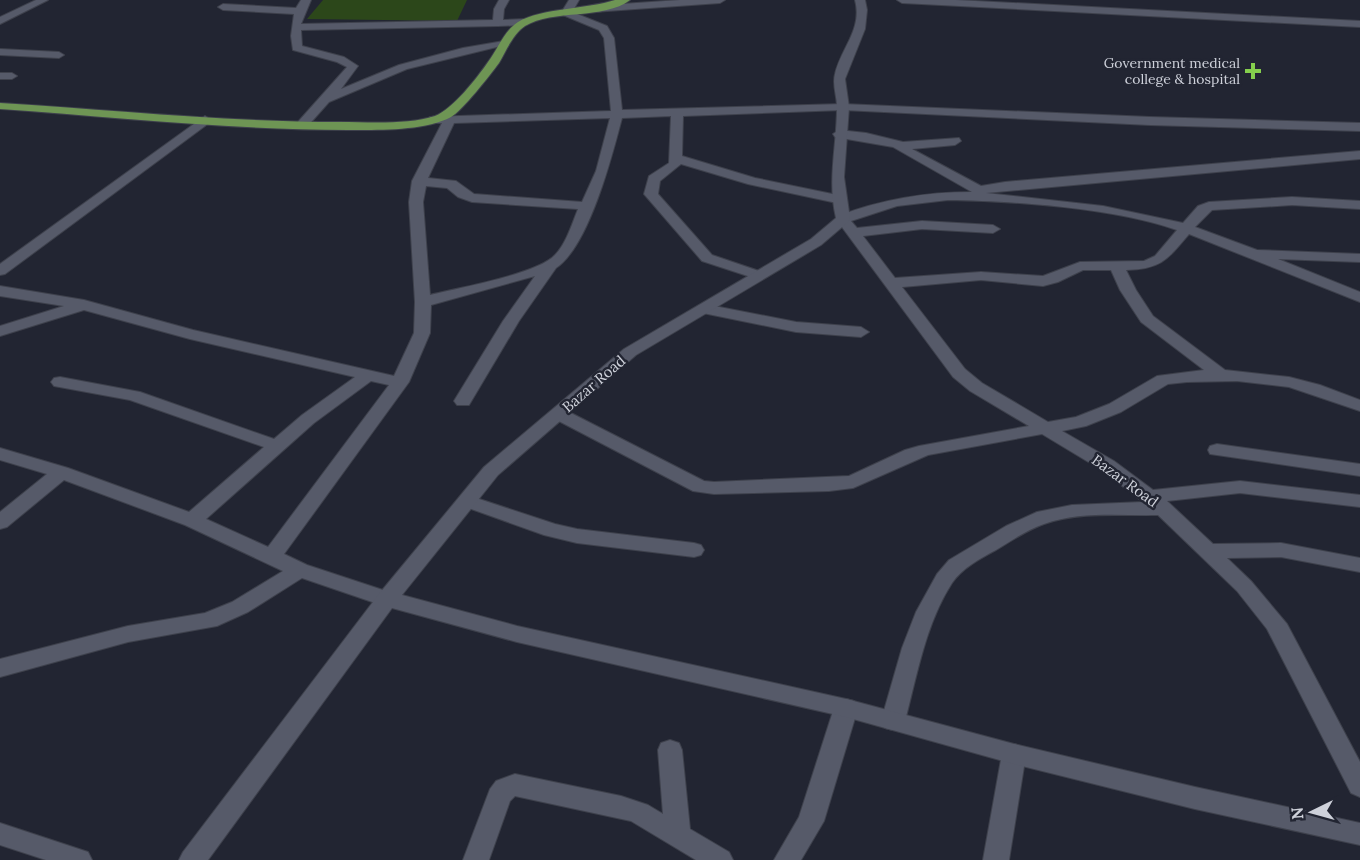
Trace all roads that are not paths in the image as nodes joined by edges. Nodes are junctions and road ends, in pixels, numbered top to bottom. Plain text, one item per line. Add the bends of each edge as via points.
1 (43, 0) edge
2 (306, 0) edge
3 (504, 0) edge
4 (574, 0) edge
5 (625, 0) edge
6 (720, 0) edge
7 (851, 0) edge
8 (860, 0) edge
9 (902, 0) edge
10 (1118, 0) edge
11 (223, 7) dead end
12 (592, 9) junction
13 (300, 11) junction
14 (1126, 12) junction
15 (0, 13) edge
16 (15, 13) junction
17 (566, 13) junction
18 (0, 21) edge
19 (498, 22) junction
20 (526, 22) junction
21 (1360, 24) edge
22 (297, 27) junction
23 (504, 44) junction
24 (0, 52) edge
25 (59, 55) dead end
26 (324, 100) junction
27 (0, 106) edge
28 (843, 107) junction
29 (677, 112) junction
30 (617, 114) junction
31 (205, 120) junction
32 (442, 120) junction
33 (301, 126) junction
34 (1360, 127) edge
35 (839, 134) junction
36 (955, 141) dead end
37 (898, 146) junction
38 (1360, 155) edge
39 (677, 159) junction
40 (419, 181) junction
41 (978, 190) junction
42 (956, 194) junction
43 (837, 199) junction
44 (1360, 205) edge
45 (587, 206) junction
46 (848, 226) junction
47 (993, 229) dead end
48 (1185, 229) junction
49 (1247, 254) junction
50 (1360, 258) edge
51 (551, 265) junction
52 (4, 266) edge
53 (1117, 266) junction
54 (760, 276) junction
55 (892, 283) junction
56 (0, 291) edge
57 (1360, 297) edge
58 (423, 302) junction
59 (84, 305) junction
60 (704, 309) junction
61 (0, 331) edge
62 (861, 332) dead end
63 (368, 375) junction
64 (1221, 375) junction
65 (60, 382) dead end
66 (400, 382) junction
67 (463, 401) dead end
68 (1360, 406) edge
69 (559, 414) junction
70 (1044, 428) junction
71 (278, 446) junction
72 (1217, 450) dead end
73 (0, 454) edge
74 (1360, 470) edge
75 (61, 472) junction
76 (467, 501) junction
77 (1360, 501) edge
78 (1156, 502) junction
79 (192, 520) junction
80 (0, 522) edge
81 (694, 550) dead end
82 (1206, 551) junction
83 (271, 556) junction
84 (1360, 565) edge
85 (300, 570) junction
86 (387, 599) junction
87 (0, 668) edge
88 (846, 708) junction
89 (893, 721) junction
90 (670, 750) dead end
91 (1014, 754) junction
92 (1360, 786) edge
93 (0, 834) edge
94 (1360, 834) edge
95 (678, 835) junction
96 (79, 860) edge
97 (192, 860) edge
98 (476, 860) edge
99 (720, 860) edge
100 (787, 860) edge
101 (996, 860) edge

1 - 16 street
2 - 13 street
3 - 19 street via 498,9
4 - 17 street
5 - 12 highway
6 - 12 street
7 - 8 street
8 - 28 street, Bazar Road via 859,33 840,76
9 - 14 street
10 - 14 street
11 - 13 street
12 - 17 highway
13 - 22 street
14 - 21 street
15 - 16 street
16 - 18 street
17 - 20 highway
17 - 30 street via 607,33
19 - 20 street
19 - 22 street
20 - 23 highway
22 - 26 street via 297,48 353,66
23 - 26 street via 403,67
23 - 32 highway via 493,63
24 - 25 street
26 - 33 street
27 - 31 highway
28 - 29 street
28 - 34 street
28 - 35 street, Bazar Road
29 - 30 street
29 - 39 street
30 - 32 street
30 - 45 street via 602,171
31 - 33 highway
31 - 52 street
32 - 33 highway via 382,126
32 - 40 street
35 - 37 street
35 - 43 street, Bazar Road
36 - 37 street
37 - 41 street
38 - 41 street
39 - 43 street
39 - 54 street via 651,186 658,204 707,258
40 - 45 street via 451,184 472,198
40 - 58 street via 416,202
41 - 42 street
42 - 46 street via 876,206
42 - 48 street via 1101,210
43 - 46 street, Bazar Road
44 - 48 street via 1292,201 1209,206
45 - 51 street via 572,242
46 - 47 street
46 - 54 street, Bazar Road
46 - 55 street, Bazar Road
48 - 49 street
48 - 53 street via 1155,263
49 - 50 street
49 - 57 street
51 - 58 street
51 - 67 street via 511,321
53 - 55 street via 1080,266 1043,281 981,276
53 - 64 street via 1147,319
54 - 60 street, Bazar Road
55 - 70 street, Bazar Road via 960,373
56 - 59 street
58 - 66 street via 422,333
59 - 61 street
59 - 63 street
60 - 62 street via 796,327
60 - 69 street, Bazar Road via 630,352
63 - 66 street
63 - 71 street
64 - 68 street via 1315,388
64 - 70 street via 1163,380 1092,418
65 - 71 street via 134,396
66 - 83 street
69 - 70 street via 689,483 714,489 853,482 912,454
69 - 76 street, Bazar Road via 491,471
70 - 78 street, Bazar Road via 1107,465
71 - 79 street
72 - 74 street
73 - 75 street
75 - 79 street
75 - 80 street
76 - 81 street via 577,536
76 - 86 street, Bazar Road
77 - 78 street via 1240,487
78 - 82 street, Bazar Road
78 - 89 street via 1045,517 1014,530 952,568 910,658
79 - 83 street
82 - 84 street via 1281,550
82 - 92 street, Bazar Road via 1244,586 1276,624
83 - 85 street
85 - 86 street
85 - 87 street via 240,607 209,620 128,634
86 - 88 street via 517,634
86 - 97 street, Bazar Road
88 - 89 street
88 - 100 street via 811,821
89 - 91 street
90 - 95 street
91 - 94 street
91 - 101 street
93 - 96 street
95 - 98 street via 621,807 515,785 505,788 499,797
95 - 99 street

